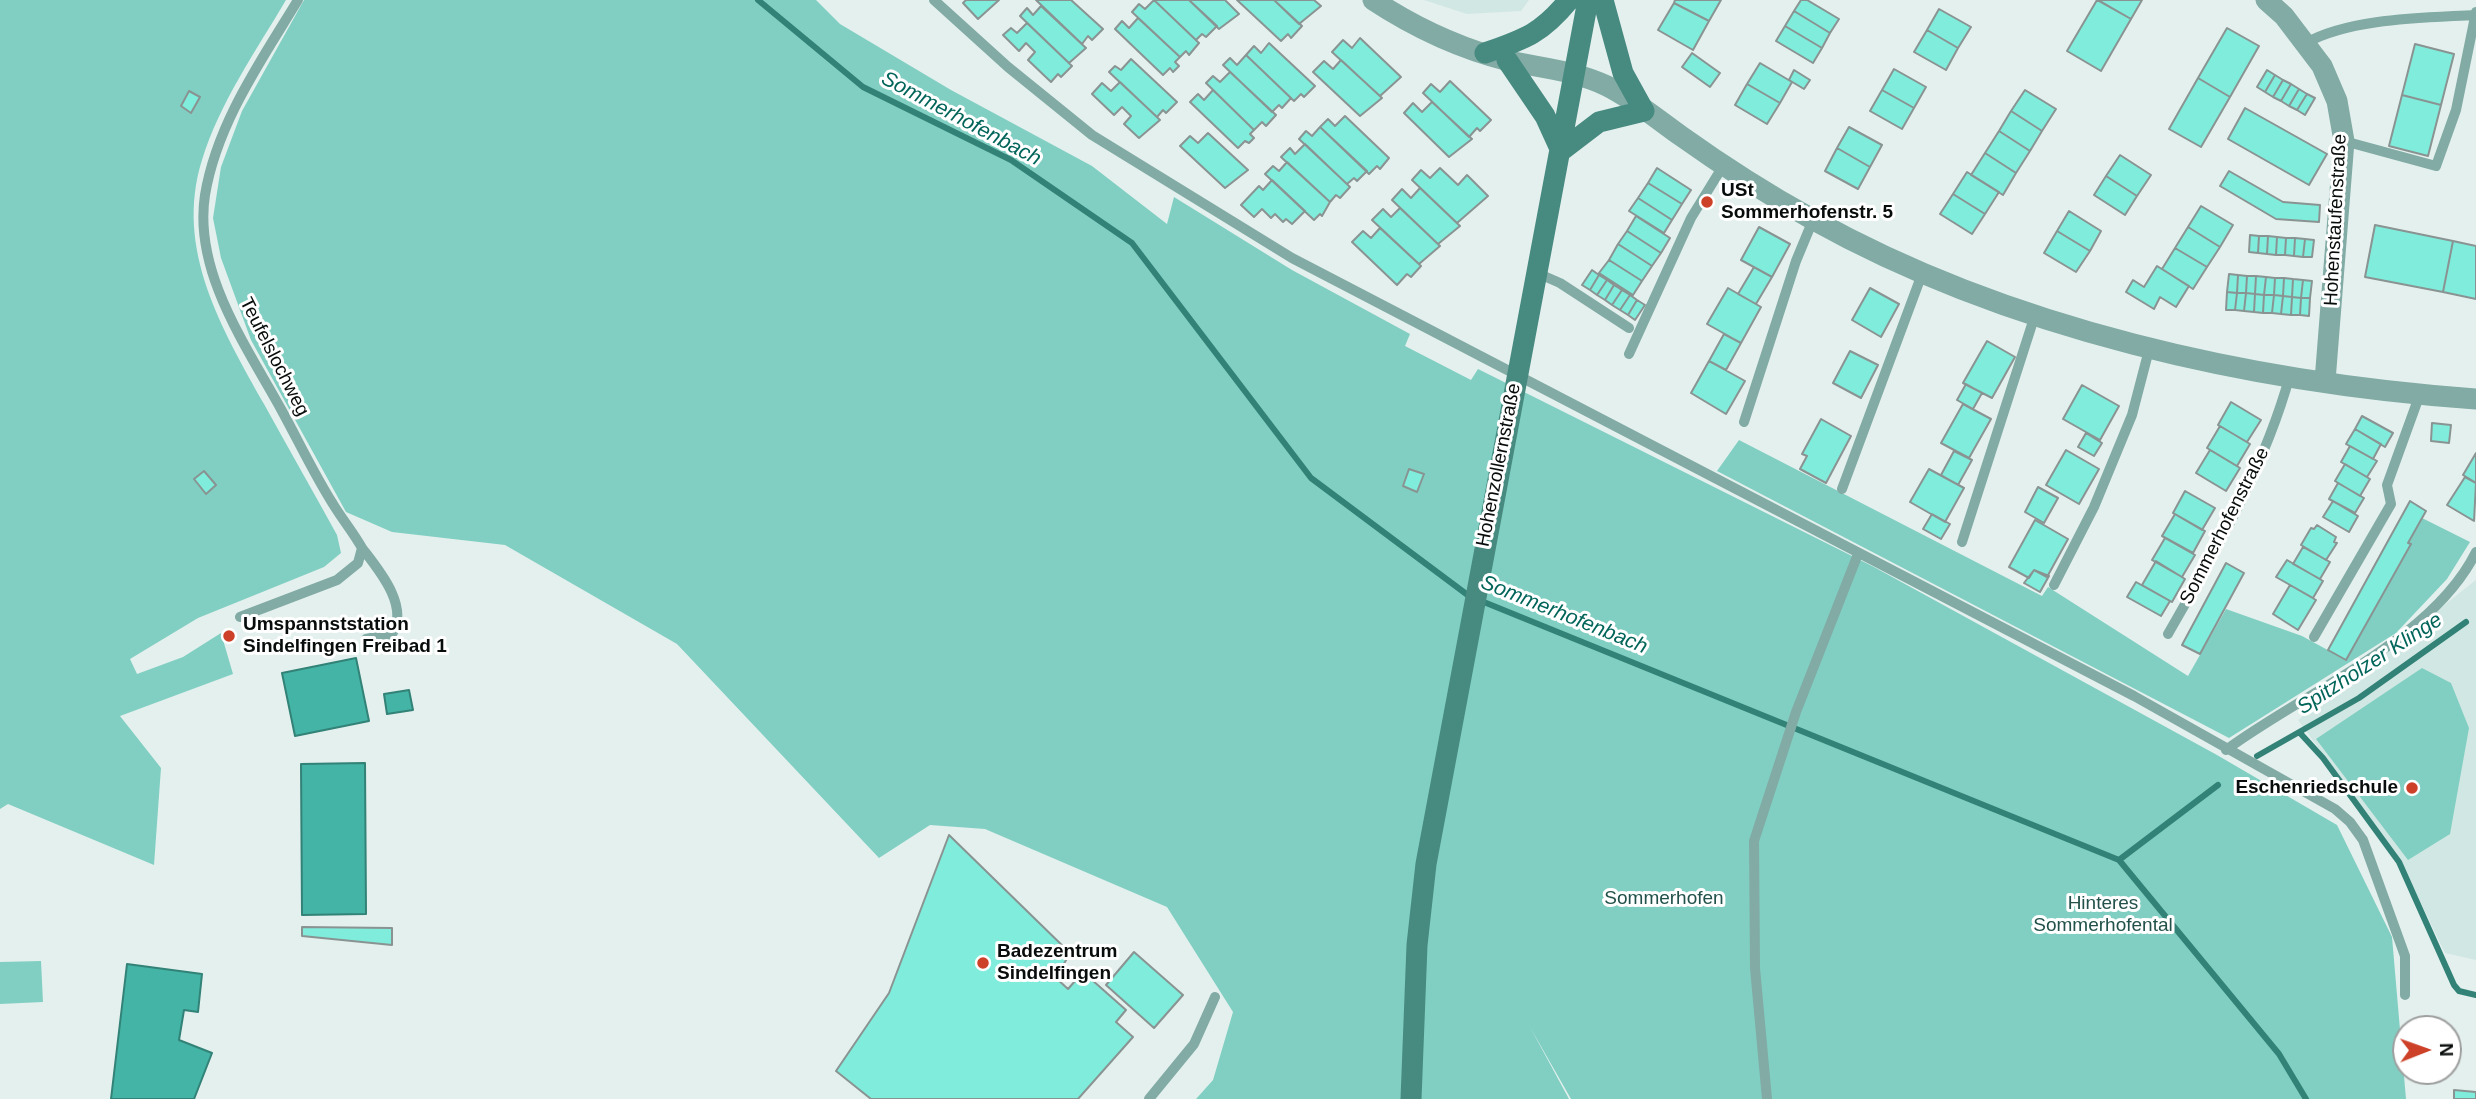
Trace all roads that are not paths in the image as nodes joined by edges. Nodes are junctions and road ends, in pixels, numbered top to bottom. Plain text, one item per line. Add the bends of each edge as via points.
1 (298, 0) edge
2 (934, 0) edge
3 (1373, 0) edge
4 (1569, 0) edge
5 (1588, 0) edge
6 (1603, 0) edge
7 (2266, 0) edge
8 (2476, 14) edge
9 (2305, 43) junction
10 (1485, 53) junction
11 (1507, 60) junction
12 (1575, 74) junction
13 (1644, 111) junction
14 (2344, 141) junction
15 (1561, 151) junction
16 (1723, 166) junction
17 (1813, 220) junction
18 (1537, 273) junction
19 (1922, 274) junction
20 (2035, 315) junction
21 (1629, 328) dead end
22 (2150, 346) junction
23 (1629, 354) dead end
24 (1517, 374) junction
25 (2290, 375) junction
26 (2325, 381) junction
27 (2420, 394) junction
28 (2476, 399) edge
29 (1744, 422) dead end
30 (1842, 489) dead end
31 (1962, 542) dead end
32 (362, 548) junction
33 (2476, 552) edge
34 (1858, 554) junction
35 (2054, 585) dead end
36 (240, 617) dead end
37 (2168, 634) dead end
38 (2314, 637) dead end
39 (366, 639) dead end
40 (2226, 750) junction
41 (2405, 995) dead end
42 (1215, 997) dead end
43 (1149, 1099) edge
44 (1411, 1099) edge
45 (1767, 1099) edge

1 - 32 lane, Teufelslochweg via 239,98 222,137 205,194 204,230 212,271 234,325 333,506
2 - 24 lane via 1049,101 1145,169 1292,258
3 - 10 street via 1442,38
4 - 10 street via 1547,26
5 - 12 street, Hohenzollernstraße
6 - 13 street via 1623,73
7 - 9 street, Hohenstaufenstraße
8 - 9 lane via 2412,18 2323,33
8 - 14 lane via 2456,110 2436,166
9 - 14 street, Hohenstaufenstraße via 2330,85
10 - 11 street
11 - 12 street
11 - 15 street via 1545,116
12 - 13 street via 1624,94
12 - 15 street, Hohenzollernstraße
13 - 15 street via 1599,122
13 - 16 street
14 - 26 street, Hohenstaufenstraße
15 - 18 street, Hohenzollernstraße
16 - 17 street
16 - 23 lane via 1691,218
17 - 19 street
17 - 29 lane
18 - 21 lane
18 - 24 street, Hohenzollernstraße
19 - 20 street
19 - 30 lane
20 - 22 street
20 - 31 lane
22 - 25 street
22 - 35 lane via 2132,415 2094,507
24 - 34 lane
24 - 44 street, Hohenzollernstraße via 1426,864 1417,945
25 - 26 street
25 - 37 lane, Sommerhofenstraße via 2276,425 2251,482
26 - 27 street
27 - 28 street
27 - 38 lane via 2387,485 2391,504
32 - 36 lane via 358,563 337,580
32 - 39 lane, Teufelslochweg via 385,578 398,619 393,634
33 - 40 lane via 2464,574 2404,636
34 - 40 lane via 2134,696
34 - 45 lane via 1796,712 1754,841 1755,968
40 - 41 lane via 2335,809 2350,822 2363,840 2405,956
42 - 43 lane via 1194,1044

